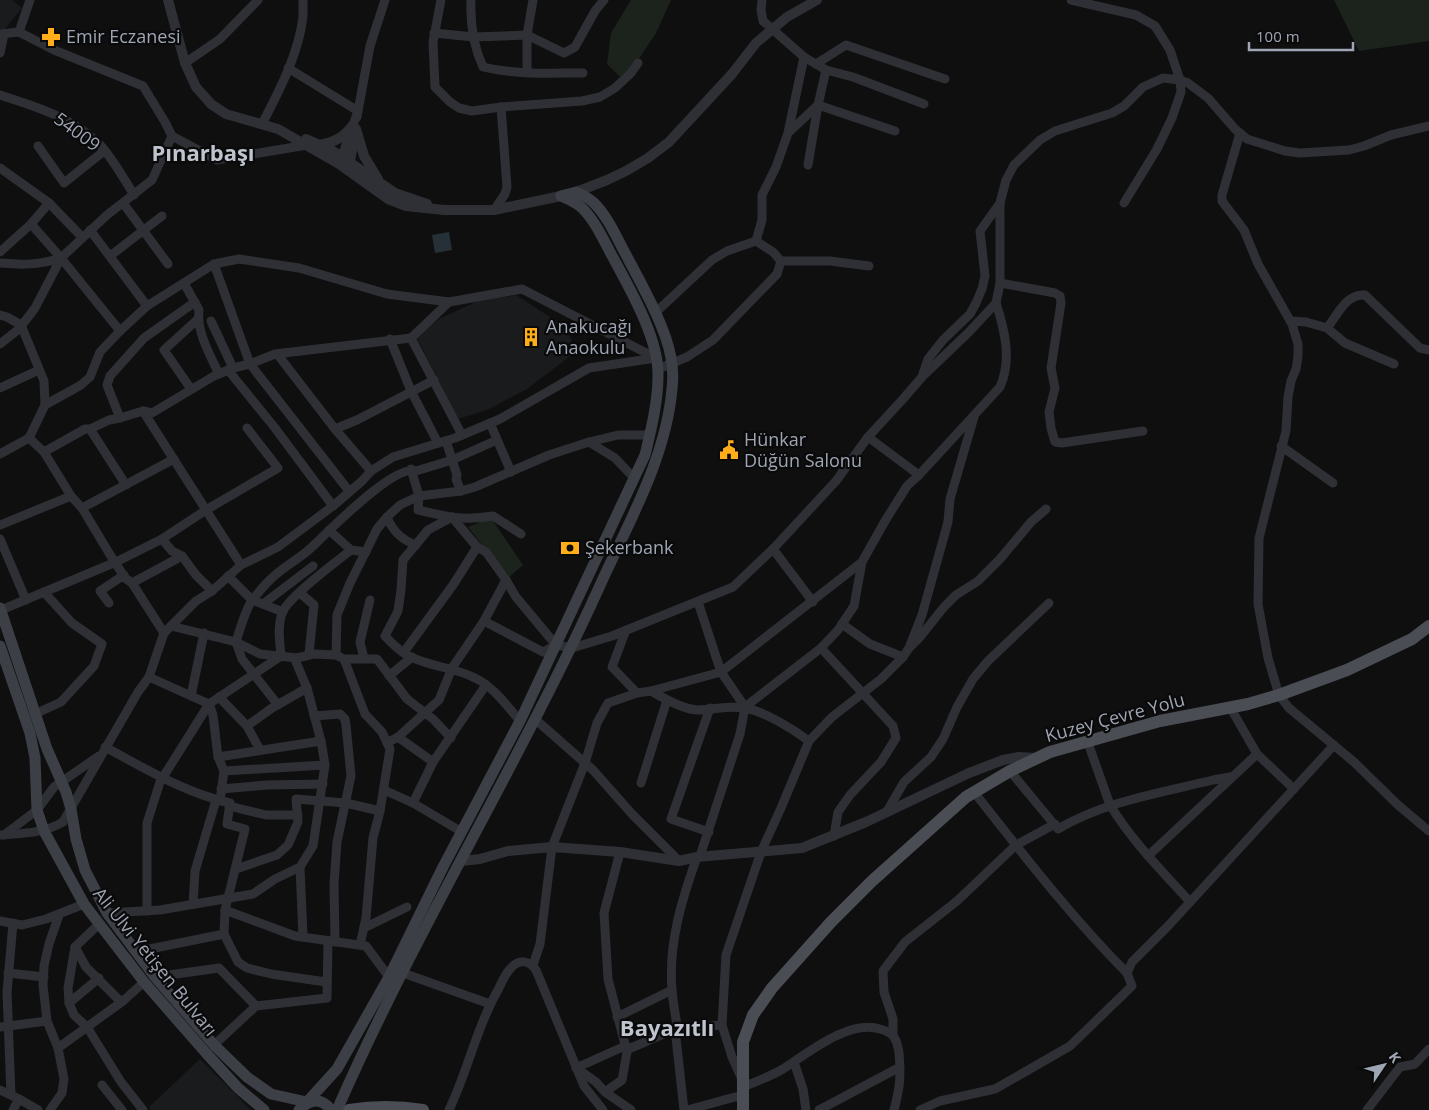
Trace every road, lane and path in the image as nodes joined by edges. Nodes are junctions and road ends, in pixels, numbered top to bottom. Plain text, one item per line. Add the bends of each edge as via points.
1 (30, 0) edge
2 (258, 0) edge
3 (303, 0) edge
4 (385, 0) edge
5 (442, 0) edge
6 (471, 0) edge
7 (532, 0) edge
8 (604, 0) edge
9 (762, 0) edge
10 (817, 0) edge
11 (1071, 0) edge
12 (170, 1) edge
13 (774, 28) junction
14 (18, 32) junction
15 (434, 33) junction
16 (2, 34) edge
17 (527, 35) junction
18 (474, 37) junction
19 (0, 53) edge
20 (804, 57) junction
21 (185, 63) junction
22 (638, 63) dead end
23 (816, 64) junction
24 (288, 68) junction
25 (826, 70) junction
26 (527, 72) junction
27 (584, 73) dead end
28 (945, 78) dead end
29 (1180, 80) junction
30 (0, 95) edge
31 (924, 104) dead end
32 (818, 105) junction
33 (501, 106) junction
34 (358, 111) junction
35 (262, 124) junction
36 (1429, 126) edge
37 (355, 127) junction
38 (278, 129) junction
39 (894, 131) dead end
40 (788, 133) junction
41 (1240, 133) junction
42 (172, 136) junction
43 (306, 145) junction
44 (320, 145) junction
45 (38, 146) dead end
46 (104, 151) junction
47 (345, 164) junction
48 (808, 165) dead end
49 (2, 173) edge
50 (382, 184) junction
51 (576, 192) junction
52 (134, 195) junction
53 (561, 196) junction
54 (48, 203) junction
55 (122, 203) junction
56 (1000, 203) junction
57 (1124, 203) dead end
58 (444, 210) junction
59 (494, 210) junction
60 (162, 216) dead end
61 (31, 224) junction
62 (90, 230) junction
63 (143, 230) junction
64 (82, 237) junction
65 (756, 241) junction
66 (0, 252) edge
67 (110, 256) junction
68 (61, 258) junction
69 (781, 261) junction
70 (0, 263) edge
71 (168, 264) dead end
72 (214, 264) junction
73 (869, 266) dead end
74 (184, 283) junction
75 (1000, 283) junction
76 (195, 302) junction
77 (449, 302) junction
78 (996, 303) junction
79 (147, 306) junction
80 (655, 313) junction
81 (0, 315) edge
82 (198, 319) junction
83 (211, 321) dead end
84 (1290, 321) junction
85 (21, 325) junction
86 (1327, 328) junction
87 (120, 331) junction
88 (412, 338) junction
89 (390, 340) junction
90 (0, 344) edge
91 (1429, 350) edge
92 (278, 354) junction
93 (250, 364) junction
94 (657, 364) junction
95 (671, 364) junction
96 (1394, 364) dead end
97 (39, 370) junction
98 (227, 371) junction
99 (922, 377) junction
100 (434, 380) junction
101 (0, 388) edge
102 (191, 389) junction
103 (411, 391) junction
104 (45, 405) junction
105 (143, 411) junction
106 (974, 417) junction
107 (120, 418) junction
108 (490, 424) junction
109 (247, 428) dead end
110 (90, 429) junction
111 (335, 429) junction
112 (1143, 431) dead end
113 (462, 435) junction
114 (650, 435) junction
115 (868, 437) junction
116 (29, 438) junction
117 (497, 440) junction
118 (442, 442) junction
119 (589, 442) junction
120 (1281, 446) junction
121 (44, 452) junction
122 (0, 454) edge
123 (174, 459) junction
124 (452, 460) junction
125 (411, 469) junction
126 (371, 471) junction
127 (511, 472) junction
128 (920, 475) junction
129 (634, 478) junction
130 (1333, 483) dead end
131 (126, 486) junction
132 (349, 491) junction
133 (461, 491) junction
134 (71, 496) junction
135 (419, 496) junction
136 (333, 506) junction
137 (82, 508) junction
138 (1046, 509) dead end
139 (206, 510) junction
140 (387, 517) junction
141 (452, 518) junction
142 (0, 525) edge
143 (329, 530) junction
144 (521, 534) dead end
145 (162, 538) junction
146 (0, 539) edge
147 (416, 545) junction
148 (477, 547) junction
149 (773, 549) junction
150 (351, 550) junction
151 (366, 552) junction
152 (182, 556) junction
153 (116, 562) junction
154 (862, 562) junction
155 (241, 565) junction
156 (313, 566) dead end
157 (124, 575) junction
158 (228, 576) junction
159 (506, 580) junction
160 (132, 583) junction
161 (212, 591) junction
162 (44, 592) junction
163 (300, 593) junction
164 (26, 600) junction
165 (252, 600) junction
166 (370, 600) dead end
167 (698, 602) junction
168 (813, 602) junction
169 (109, 603) dead end
170 (1049, 603) dead end
171 (263, 604) junction
172 (0, 609) edge
173 (283, 612) junction
174 (484, 621) junction
175 (842, 624) junction
176 (171, 626) junction
177 (1429, 626) edge
178 (626, 630) junction
179 (204, 633) junction
180 (164, 634) junction
181 (1429, 637) edge
182 (1412, 639) junction
183 (236, 642) junction
184 (556, 645) junction
185 (0, 646) edge
186 (572, 648) junction
187 (821, 648) junction
188 (909, 648) junction
189 (404, 652) junction
190 (309, 654) junction
191 (281, 656) junction
192 (340, 657) junction
193 (412, 657) junction
194 (903, 657) junction
195 (297, 658) junction
196 (364, 658) junction
197 (452, 668) junction
198 (721, 672) junction
199 (253, 674) junction
200 (389, 676) junction
201 (148, 677) junction
202 (486, 685) junction
203 (307, 688) junction
204 (651, 691) junction
205 (637, 693) junction
206 (862, 694) junction
207 (1279, 695) junction
208 (191, 696) junction
209 (219, 697) junction
210 (667, 700) junction
211 (209, 704) junction
212 (278, 705) junction
213 (1230, 707) junction
214 (710, 708) junction
215 (745, 708) junction
216 (426, 712) junction
217 (35, 714) junction
218 (314, 716) junction
219 (536, 720) junction
220 (520, 721) junction
221 (247, 726) junction
222 (398, 737) junction
223 (451, 738) junction
224 (1087, 740) junction
225 (321, 741) junction
226 (809, 742) junction
227 (387, 743) junction
228 (1334, 745) junction
229 (260, 750) junction
230 (104, 751) junction
231 (1257, 754) junction
232 (218, 757) junction
233 (1036, 758) junction
234 (433, 762) junction
235 (585, 763) junction
236 (325, 765) junction
237 (224, 771) junction
238 (1010, 771) junction
239 (1230, 777) junction
240 (163, 778) junction
241 (61, 781) junction
242 (641, 783) dead end
243 (323, 784) junction
244 (221, 789) junction
245 (1294, 789) junction
246 (384, 790) junction
247 (974, 792) junction
248 (218, 800) junction
249 (319, 800) junction
250 (346, 803) junction
251 (413, 803) junction
252 (1110, 805) junction
253 (229, 806) junction
254 (71, 809) junction
255 (37, 810) junction
256 (380, 811) junction
257 (886, 813) junction
258 (298, 815) junction
259 (1055, 824) junction
260 (44, 831) junction
261 (1429, 831) edge
262 (462, 832) junction
263 (709, 832) junction
264 (2, 835) edge
265 (834, 836) junction
266 (1016, 846) junction
267 (552, 847) junction
268 (620, 852) junction
269 (761, 852) junction
270 (699, 856) junction
271 (1148, 856) junction
272 (461, 861) junction
273 (680, 861) junction
274 (300, 867) junction
275 (236, 869) junction
276 (228, 899) junction
277 (1190, 902) junction
278 (84, 904) junction
279 (193, 904) junction
280 (407, 908) dead end
281 (225, 910) junction
282 (147, 911) junction
283 (107, 913) junction
284 (59, 915) junction
285 (0, 921) edge
286 (13, 923) junction
287 (99, 924) junction
288 (364, 928) junction
289 (224, 934) junction
290 (303, 937) junction
291 (331, 941) junction
292 (360, 945) junction
293 (75, 947) junction
294 (135, 952) junction
295 (533, 965) junction
296 (1127, 972) junction
297 (8, 973) junction
298 (403, 973) junction
299 (44, 977) junction
300 (155, 977) junction
301 (389, 977) junction
302 (99, 978) junction
303 (144, 982) junction
304 (326, 982) junction
305 (672, 990) junction
306 (123, 1001) junction
307 (69, 1002) junction
308 (490, 1004) junction
309 (256, 1006) junction
310 (617, 1017) junction
311 (47, 1020) junction
312 (722, 1026) junction
313 (4, 1027) edge
314 (87, 1027) junction
315 (675, 1029) junction
316 (893, 1035) junction
317 (214, 1045) junction
318 (625, 1046) junction
319 (58, 1048) junction
320 (1429, 1049) edge
321 (794, 1062) junction
322 (900, 1067) junction
323 (576, 1068) junction
324 (102, 1085) dead end
325 (0, 1090) edge
326 (605, 1092) junction
327 (15, 1097) junction
328 (744, 1098) edge
329 (303, 1106) edge
330 (13, 1110) edge
331 (38, 1110) edge
332 (50, 1110) edge
333 (122, 1110) edge
334 (143, 1110) edge
335 (264, 1110) edge
336 (331, 1110) edge
337 (337, 1110) edge
338 (349, 1110) edge
339 (423, 1110) edge
340 (449, 1110) edge
341 (604, 1110) edge
342 (631, 1110) edge
343 (686, 1110) edge
344 (806, 1110) edge
345 (819, 1110) edge
346 (894, 1110) edge
347 (920, 1110) edge
348 (1367, 1110) edge

1 - 14 street
2 - 21 street via 220,39
3 - 24 street via 300,31
4 - 34 street via 370,46
5 - 15 street
6 - 18 street
7 - 17 street
8 - 17 street via 576,47 564,53
9 - 13 street via 763,21
10 - 13 street
11 - 29 street via 1136,15 1155,26 1170,50
12 - 21 street
13 - 20 street
13 - 51 street via 756,43 669,142 626,170
14 - 16 street
14 - 42 street via 143,86
15 - 18 street
15 - 33 street via 435,87 459,108 472,111
16 - 19 street
17 - 18 street
17 - 26 street
18 - 26 street via 484,67
20 - 23 street
20 - 40 street
21 - 35 street via 196,87 211,104 226,114
22 - 33 street via 615,88 600,97
23 - 25 street
23 - 28 street via 846,45
24 - 34 street
24 - 35 street
25 - 31 street
25 - 32 street
26 - 27 street
29 - 41 street via 1208,98
29 - 56 street via 1163,78 1153,81 1142,86 1124,106 1112,113 1055,131 1040,140 1014,165
29 - 57 street via 1181,92 1172,118
30 - 46 street, 54009 via 42,108 80,129
32 - 39 street
32 - 40 street
32 - 48 street
33 - 59 street via 507,187
34 - 37 street
35 - 38 street
36 - 41 street via 1334,152 1285,151 1259,144
37 - 44 street via 338,140
37 - 47 street
37 - 50 street via 364,156
38 - 43 street
38 - 44 street
40 - 65 street via 762,195 762,220
41 - 84 street via 1222,201 1244,230 1258,264
42 - 43 street via 217,160
42 - 52 street via 152,180
43 - 47 street
44 - 47 street
45 - 46 street via 64,183
46 - 52 street, 54009
47 - 50 street
47 - 58 street via 388,199 406,206
49 - 54 street
50 - 58 street via 395,193
51 - 53 main road
51 - 80 main road via 595,204 608,221
52 - 55 street
53 - 59 street
53 - 94 main road via 582,208 603,240 643,316
54 - 61 street
54 - 64 street
55 - 62 street
55 - 63 street
56 - 75 street
56 - 99 street via 980,231 984,276 976,303 970,314 928,359
58 - 59 street
60 - 63 street
61 - 66 street
61 - 68 street
62 - 64 street
62 - 67 street
63 - 67 street
63 - 71 street
64 - 68 street
65 - 69 street
65 - 80 street via 712,260
67 - 79 street
68 - 70 street via 44,264
68 - 85 street via 35,308
68 - 87 street
69 - 73 street via 830,261
69 - 95 street via 777,274 713,340
72 - 74 street
72 - 77 street via 239,259 299,268 387,294
72 - 93 street
74 - 76 street
74 - 79 street
75 - 78 street
75 - 112 street via 1060,296 1051,368 1055,388 1049,412 1055,442 1062,444
76 - 82 street via 200,310
76 - 107 street via 144,338 110,376 107,385
77 - 88 street
77 - 94 street via 522,289
78 - 99 street
78 - 106 street via 1005,339 1005,376 1000,387
79 - 87 street
80 - 95 main road via 666,338
81 - 85 street
82 - 98 street via 209,352
82 - 102 street via 164,350
83 - 98 street
84 - 86 street
84 - 120 street via 1298,357 1290,381 1286,431
85 - 90 street
85 - 97 street
86 - 91 street via 1342,306 1359,294 1365,295 1420,348
86 - 96 street via 1345,343
87 - 104 street via 100,352 90,377
88 - 89 street
88 - 100 street
89 - 92 street
89 - 103 street
92 - 93 street
92 - 111 street
93 - 98 street
93 - 132 street
94 - 95 street
94 - 108 street via 588,368
94 - 114 main road via 656,402
95 - 186 main road via 672,387 662,442
97 - 101 street
97 - 104 street via 44,381
98 - 102 street
98 - 136 street via 275,428
99 - 115 street
100 - 103 street
100 - 113 street
102 - 105 street via 152,413
103 - 111 street
103 - 118 street
104 - 116 street
105 - 107 street
105 - 123 street
106 - 128 street
106 - 188 street via 922,615
107 - 110 street
108 - 113 street
108 - 117 street
109 - 139 street via 278,468
110 - 121 street via 84,429
110 - 131 street
111 - 126 street
113 - 118 street
114 - 119 street via 618,435
114 - 129 main road
115 - 128 street
115 - 149 street via 836,481
116 - 121 street
116 - 122 street
117 - 124 street
117 - 127 street
118 - 124 street
118 - 126 street via 393,457
119 - 127 street
119 - 129 street via 615,458
120 - 130 street
120 - 207 street via 1259,538 1258,604
121 - 134 street
123 - 131 street
123 - 139 street
124 - 125 street
124 - 133 street
125 - 135 street
125 - 143 street via 382,484
126 - 132 street
127 - 133 street
128 - 154 street via 907,486
129 - 184 main road
131 - 137 street
132 - 136 street
133 - 135 street
134 - 137 street
134 - 142 street
135 - 140 street via 400,505
135 - 141 street via 418,510
136 - 155 street via 278,547
137 - 153 street
138 - 188 street via 978,581 950,601
139 - 145 street
139 - 155 street
140 - 147 street via 391,527
140 - 151 street
141 - 144 street via 493,516
141 - 147 street via 428,530
141 - 148 street
143 - 150 street
143 - 165 street via 308,551 273,577
145 - 152 street via 172,551
145 - 153 street
146 - 164 street
147 - 189 street via 403,560 398,612 385,636
148 - 159 street via 486,552
148 - 189 street
149 - 167 street via 732,587
149 - 168 street
150 - 151 street
150 - 163 street
151 - 192 street via 337,615
152 - 160 street
152 - 161 street
153 - 157 street
153 - 162 street
154 - 168 street
154 - 175 street via 854,606
155 - 158 street
156 - 171 street
157 - 160 street
157 - 169 street via 100,591
158 - 161 street
158 - 165 street
159 - 174 street
159 - 184 street
160 - 180 street
161 - 176 street
162 - 164 street
162 - 217 street via 72,623 102,644 94,666 61,702
163 - 173 street
163 - 190 street via 314,604
164 - 172 street
165 - 171 street
165 - 183 street
166 - 196 street via 360,642
167 - 178 street
167 - 198 street
168 - 198 street
170 - 257 street via 988,661 974,679 957,707 944,739 931,757 904,782
171 - 173 street
172 - 217 main road
173 - 191 street via 278,629
174 - 184 street via 543,652
174 - 197 street
175 - 187 street
175 - 194 street via 870,644
176 - 179 street
176 - 180 street
177 - 182 main road, Kuzey Çevre Yolu
178 - 186 street
178 - 205 street via 612,667
179 - 183 street
179 - 208 street
180 - 201 street
181 - 182 street
182 - 207 main road, Kuzey Çevre Yolu via 1347,670
183 - 191 street via 260,654
183 - 199 street via 242,659
184 - 186 street
184 - 220 main road
185 - 255 main road, Ali Ulvi Yetişen Bulvarı via 30,733 35,758
186 - 219 main road
187 - 206 street
187 - 215 street
188 - 194 street
189 - 193 street
190 - 192 street
190 - 195 street
191 - 195 street
191 - 199 street
192 - 196 street
192 - 227 street via 365,714 382,732
193 - 197 street via 442,668
193 - 200 street
194 - 206 street
195 - 203 street
196 - 200 street via 377,659
197 - 202 street
197 - 216 street via 439,700
198 - 204 street
198 - 215 street
199 - 209 street
199 - 212 street
200 - 216 street via 407,698
201 - 208 street
201 - 230 street
202 - 220 street
202 - 223 street
203 - 212 street
203 - 218 street
204 - 205 street
204 - 210 street
205 - 235 street via 608,703 597,723
206 - 226 street via 832,717
206 - 265 street via 893,726 896,738 881,762 838,812
207 - 213 main road, Kuzey Çevre Yolu
207 - 228 street via 1289,708
208 - 211 street
209 - 211 street
209 - 221 street
210 - 214 street via 696,710
210 - 242 street
211 - 232 street
211 - 240 street
212 - 221 street
213 - 224 main road, Kuzey Çevre Yolu
213 - 231 street
214 - 215 street
214 - 263 street via 671,819
215 - 226 street via 774,719
215 - 263 street
216 - 222 street
216 - 223 street
217 - 241 main road
218 - 225 street
218 - 250 street via 340,714 345,719 351,776
219 - 235 street
219 - 272 main road
220 - 262 main road
221 - 229 street
222 - 227 street
222 - 234 street
223 - 234 street
224 - 233 main road, Kuzey Çevre Yolu
224 - 252 street
225 - 229 street
225 - 236 street
226 - 269 street
227 - 246 street via 390,749
228 - 245 street
228 - 261 street
229 - 232 street
230 - 240 street
230 - 241 street
230 - 254 street
231 - 239 street
231 - 245 street
232 - 237 street
233 - 238 main road, Kuzey Çevre Yolu
233 - 257 street via 1019,757 994,763
234 - 251 street
235 - 267 street
235 - 273 street
236 - 237 street
236 - 243 street
237 - 244 street
238 - 247 main road, Kuzey Çevre Yolu
238 - 259 street
239 - 252 street
239 - 271 street
240 - 248 street
240 - 282 street via 147,823
241 - 254 main road
241 - 255 street
243 - 244 street
243 - 249 street
244 - 248 street
245 - 277 street
246 - 251 street
246 - 256 street
247 - 266 street
247 - 328 main road, Kuzey Çevre Yolu via 872,881 772,988 753,1016 743,1042
248 - 253 street via 230,803
248 - 279 street via 196,871
249 - 250 street
249 - 258 street via 296,799
249 - 274 street via 313,846
250 - 256 street
250 - 291 street via 337,842
251 - 262 street
252 - 259 street via 1058,828
252 - 271 street
253 - 258 street via 266,814
253 - 275 street via 227,824 245,829
254 - 260 street via 63,822
254 - 283 main road via 85,870
255 - 260 main road, Ali Ulvi Yetişen Bulvarı
255 - 264 street
256 - 288 street via 373,838
257 - 265 street
258 - 275 street via 288,845 277,855
259 - 266 street
260 - 264 street
260 - 278 main road, Ali Ulvi Yetişen Bulvarı
262 - 301 main road
263 - 270 street
265 - 269 street via 802,848
266 - 296 street via 1090,935
266 - 316 street via 957,901 905,942 883,972 884,992 893,1019
267 - 268 street
267 - 272 street
267 - 295 street via 540,944
268 - 273 street
268 - 310 street via 604,913 608,979
269 - 270 street
269 - 312 street via 726,955
270 - 273 street
270 - 305 street via 677,920
271 - 277 street
272 - 298 main road
274 - 276 street via 253,894
274 - 290 street
275 - 276 street
276 - 279 street
276 - 281 street
277 - 296 street via 1132,962
278 - 284 street
278 - 287 main road, Ali Ulvi Yetişen Bulvarı
279 - 282 street
280 - 288 street
281 - 289 street
281 - 290 street
282 - 283 street
283 - 294 main road
284 - 286 street via 22,925
284 - 299 street via 49,944
285 - 286 street
286 - 297 street
287 - 293 street
287 - 303 main road, Ali Ulvi Yetişen Bulvarı
288 - 292 street
289 - 294 street
289 - 304 street via 238,962 247,968
290 - 291 street
291 - 292 street
291 - 304 street
292 - 301 street via 366,946
293 - 302 street via 86,967
293 - 307 street via 68,988
294 - 300 main road
295 - 308 street via 517,962 510,968
295 - 323 street
296 - 347 street via 1132,986 1070,1046 995,1089
297 - 299 street
297 - 313 street
298 - 308 street
298 - 337 main road
299 - 311 street
300 - 309 street via 219,968
300 - 317 main road
301 - 329 main road via 337,1069
302 - 306 street
302 - 307 street
303 - 306 street
303 - 335 main road, Ali Ulvi Yetişen Bulvarı via 238,1088
304 - 309 street via 327,998
305 - 310 street
305 - 315 street
306 - 314 street
307 - 314 street via 74,1015
308 - 340 street
309 - 317 street
310 - 318 street
311 - 313 street
311 - 319 street
312 - 315 street
312 - 328 street
313 - 327 street
314 - 319 street
314 - 334 street via 121,1082
315 - 318 street via 631,1048
315 - 343 street
316 - 321 street via 874,1027 861,1028 827,1040
316 - 322 street via 898,1043
317 - 329 main road via 270,1094
318 - 323 street
318 - 326 street via 627,1052 622,1080
319 - 332 street via 64,1078 62,1093
320 - 348 street via 1415,1064 1400,1068
321 - 328 street
321 - 344 street
322 - 345 street
322 - 346 street via 900,1086
323 - 326 street
323 - 341 street via 584,1086
324 - 333 street
325 - 327 street
326 - 342 street
327 - 330 street
327 - 331 street
328 - 343 street
329 - 336 main road via 320,1101
338 - 339 main road via 367,1107

